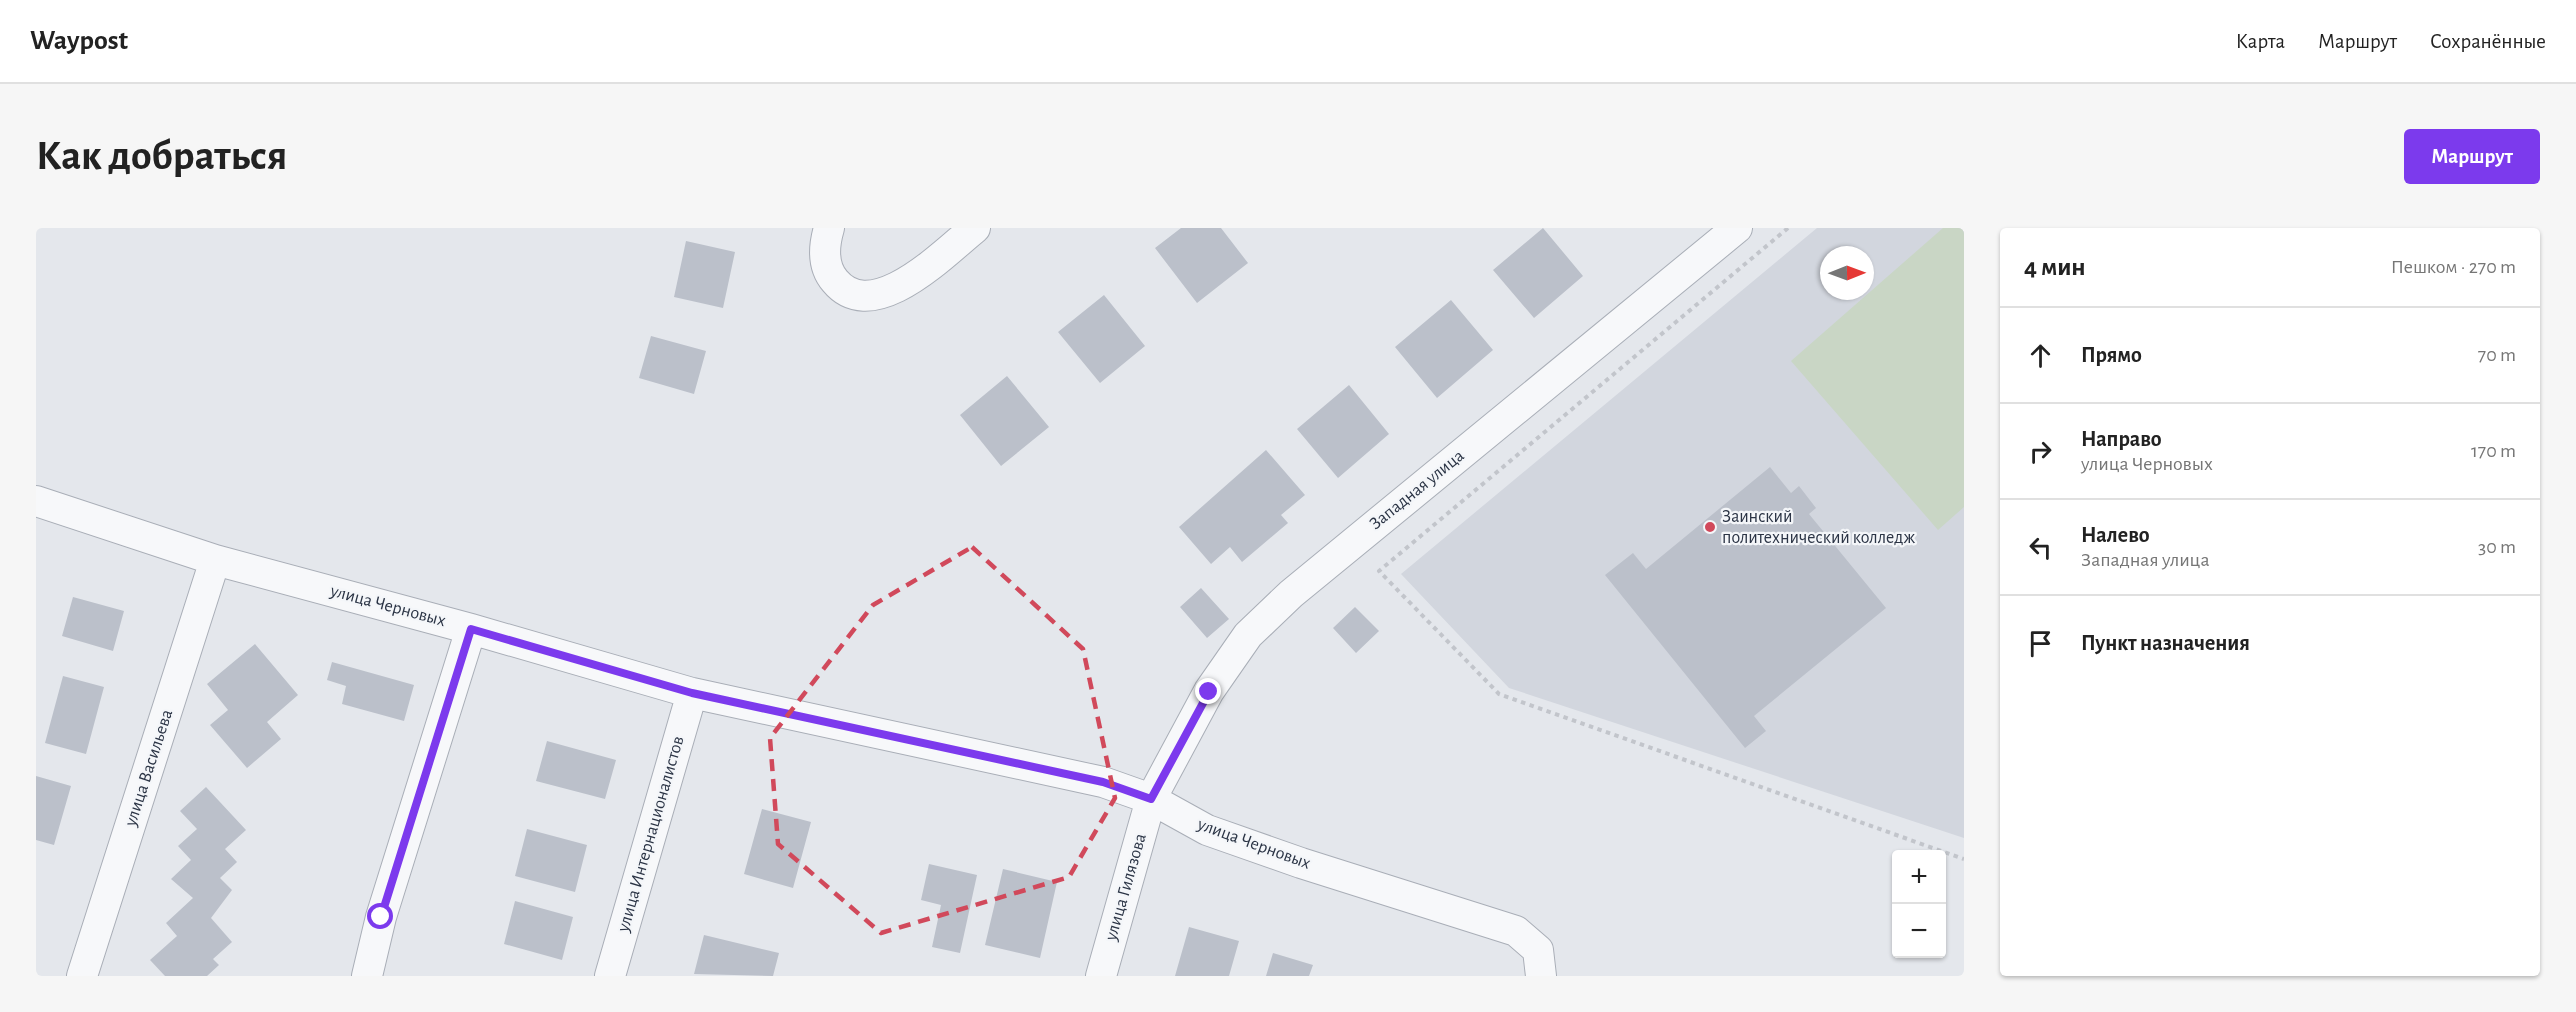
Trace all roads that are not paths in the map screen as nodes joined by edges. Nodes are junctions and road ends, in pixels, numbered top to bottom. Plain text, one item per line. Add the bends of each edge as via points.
1 (975, 228) edge
2 (1737, 228) edge
3 (826, 236) edge
4 (36, 501) edge
5 (215, 560) junction
6 (471, 629) junction
7 (692, 693) junction
8 (1151, 799) junction
9 (82, 976) edge
10 (367, 976) edge
11 (609, 976) edge
12 (1101, 976) edge
13 (1541, 976) edge

1 - 3 street via 924,270 896,289 879,295 860,296 843,290 832,278
2 - 8 street, Западная улица via 1291,594 1248,635 1209,692
4 - 5 street, улица Черновых
5 - 6 street, улица Черновых
5 - 9 street, улица Васильева
6 - 7 street, улица Черновых
6 - 10 street via 381,917
7 - 8 street, улица Черновых via 1103,782
7 - 11 street, улица Интернационалистов
8 - 12 street, улица Гилязова
8 - 13 street, улица Черновых via 1207,830 1516,931 1539,950

